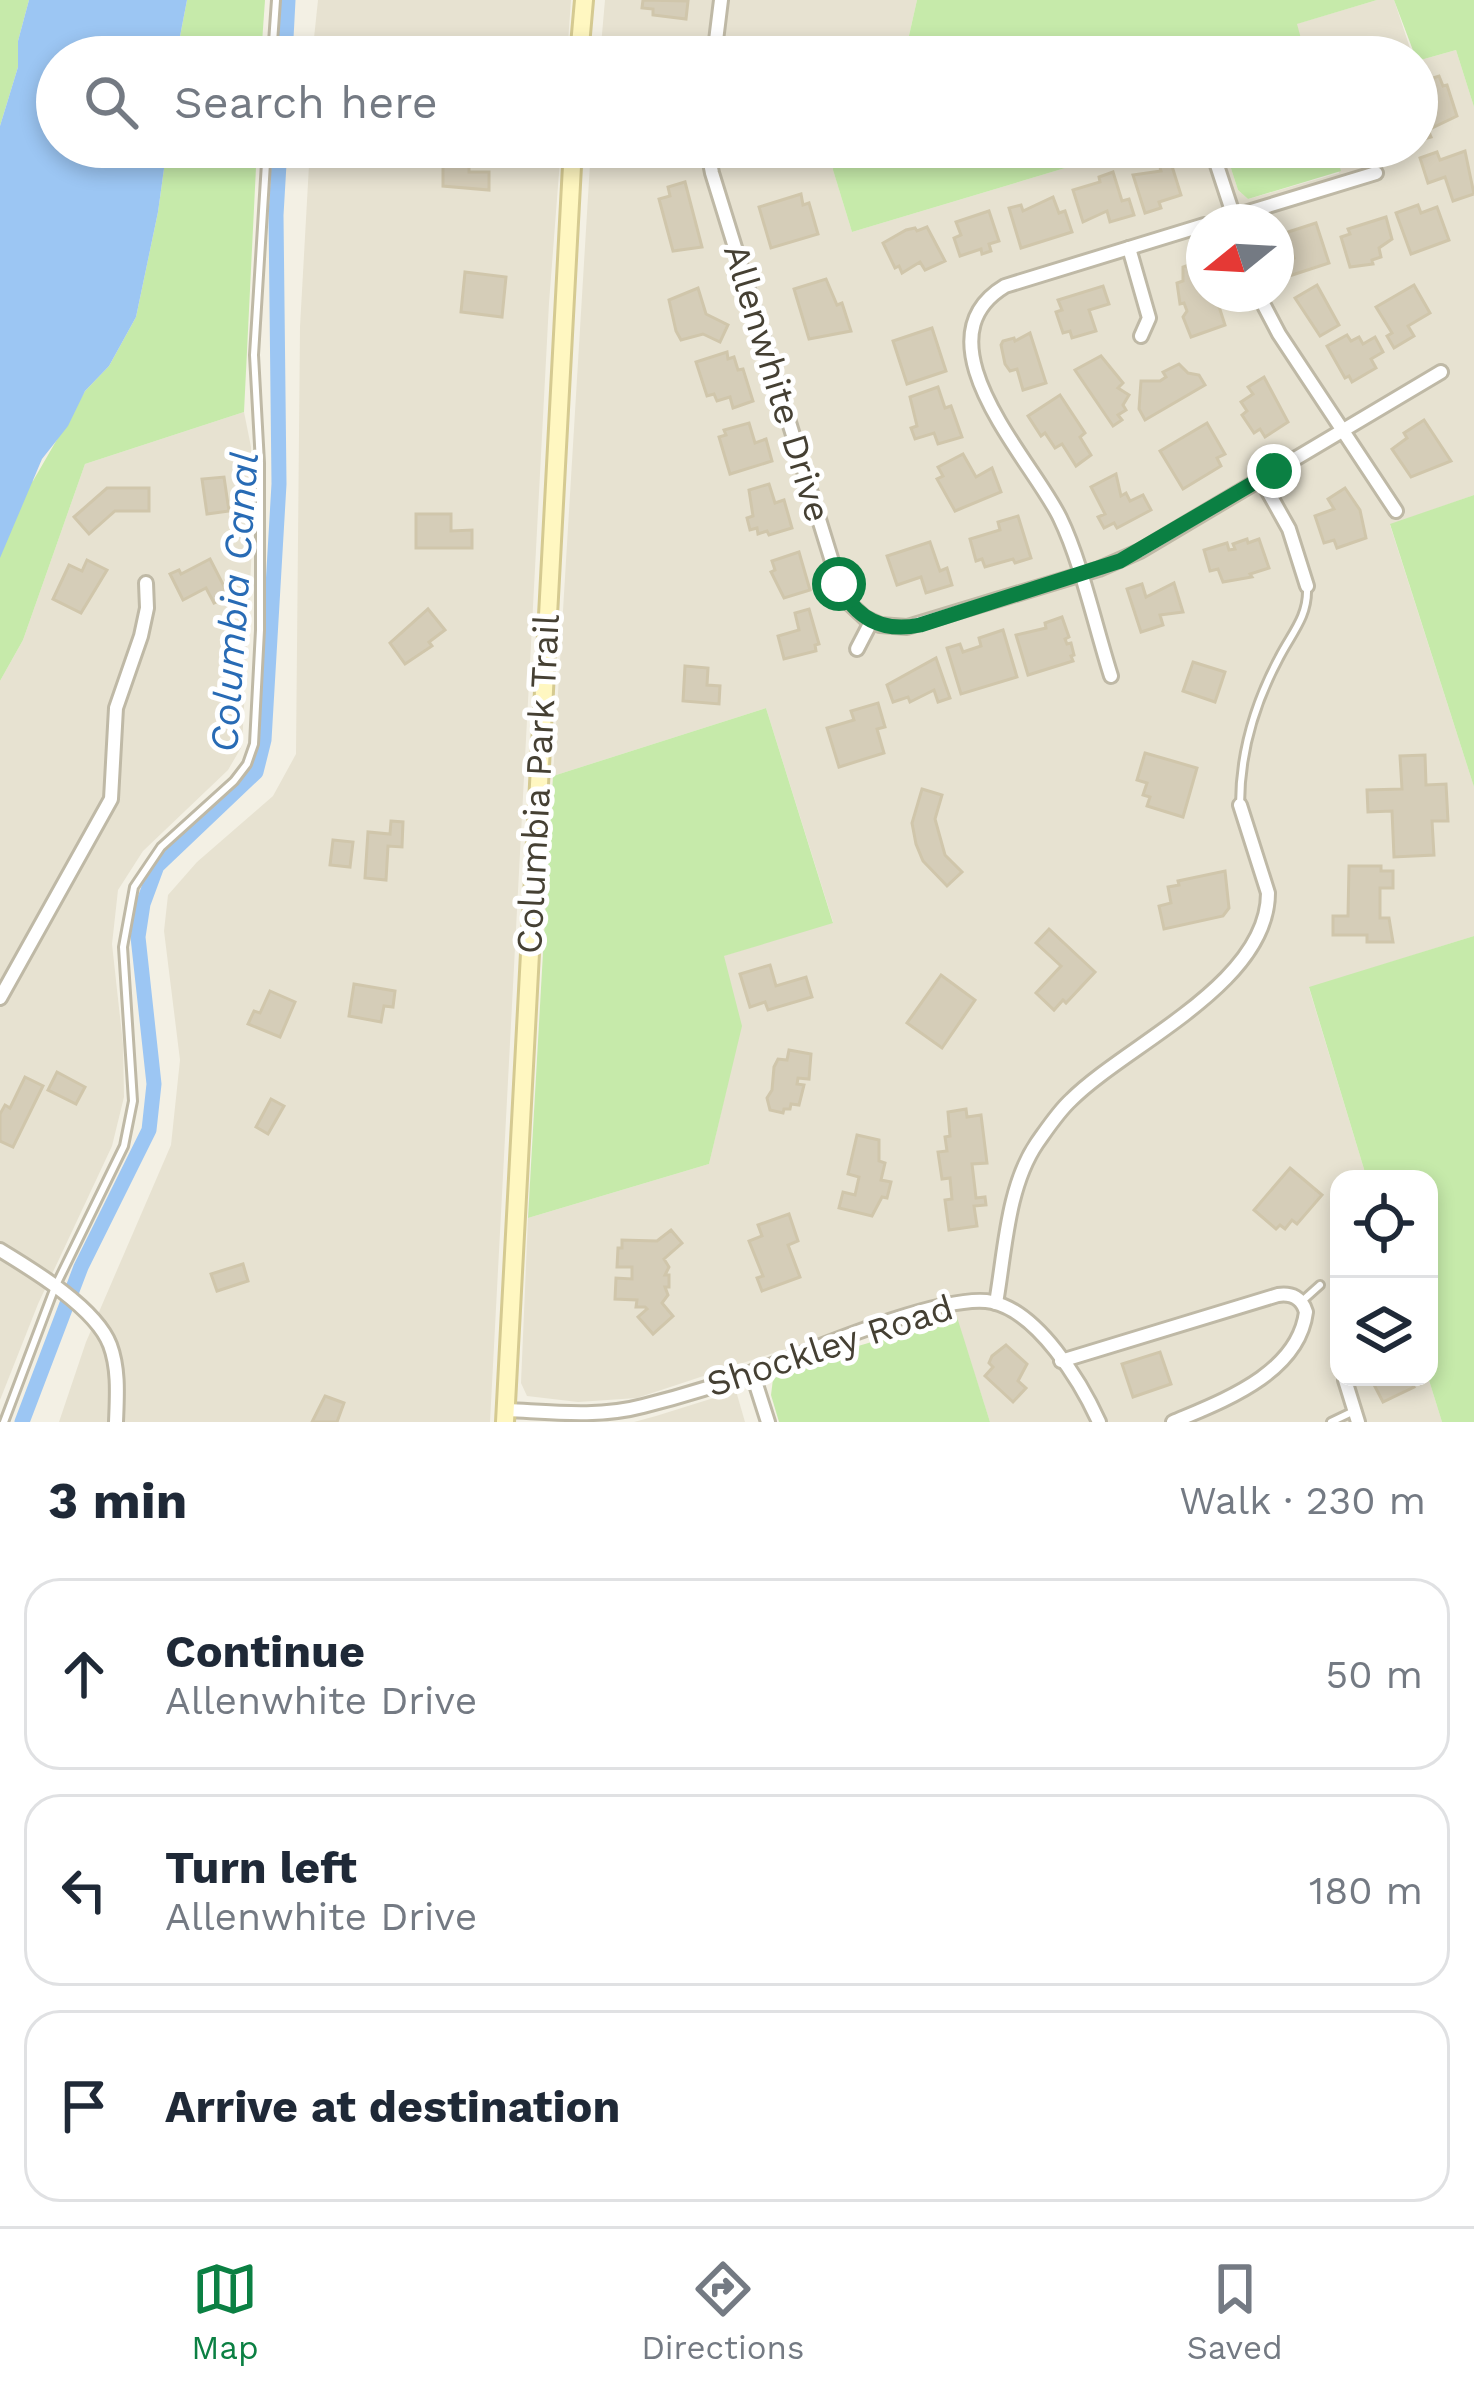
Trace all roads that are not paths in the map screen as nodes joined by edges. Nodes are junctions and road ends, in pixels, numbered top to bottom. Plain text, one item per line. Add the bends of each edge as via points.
1 (276, 0) edge
2 (584, 0) edge
3 (721, 0) edge
4 (273, 36) edge
5 (581, 36) edge
6 (717, 36) edge
7 (265, 168) edge
8 (572, 168) edge
9 (711, 168) edge
10 (1218, 168) edge
11 (1376, 173) dead end
12 (1229, 204) edge
13 (1280, 204) edge
14 (1186, 231) edge
15 (1129, 248) junction
16 (1266, 312) edge
17 (1141, 336) dead end
18 (1441, 372) dead end
19 (1342, 430) junction
20 (1261, 479) junction
21 (1396, 511) dead end
22 (1079, 575) junction
23 (146, 583) dead end
24 (1307, 586) joint
25 (871, 622) junction
26 (857, 649) dead end
27 (1111, 676) dead end
28 (1240, 805) joint
29 (0, 998) edge
30 (0, 1250) edge
31 (1320, 1285) dead end
32 (59, 1290) junction
33 (1301, 1302) junction
34 (996, 1303) junction
35 (1061, 1360) junction
36 (752, 1372) junction
37 (1347, 1386) edge
38 (505, 1416) edge
39 (1356, 1416) edge
40 (4, 1422) edge
41 (116, 1422) edge
42 (768, 1422) edge
43 (1099, 1422) edge
44 (1173, 1422) edge
45 (1331, 1422) edge

1 - 4 lane
2 - 5 main road
3 - 6 street
7 - 32 lane via 254,356 254,744 234,782 161,847 134,887 123,947 133,1102 124,1146
8 - 38 main road, Columbia Park Trail
9 - 25 street, Allenwhite Drive via 839,584
10 - 12 street
11 - 13 street
14 - 15 street
15 - 17 street via 1149,318
15 - 22 street via 1005,286 974,310 973,350 992,412 1060,518
16 - 19 street
18 - 19 street
19 - 20 street
19 - 21 street
20 - 22 street via 1140,551
20 - 24 street
22 - 25 street via 920,625
22 - 27 street
23 - 29 street via 141,636 116,707 111,799
24 - 28 lane via 1300,625 1248,740
25 - 26 street
28 - 34 street via 1268,893 1255,941 1208,993 1072,1098 1037,1143 1020,1177
30 - 32 street
31 - 33 lane
32 - 40 lane
32 - 41 street via 99,1326 112,1352
33 - 35 street via 1278,1295
33 - 44 street via 1304,1324 1270,1370
34 - 35 street, Shockley Road via 1020,1314
34 - 36 street, Shockley Road via 952,1304
35 - 43 street, Shockley Road
36 - 38 street, Shockley Road via 623,1411
36 - 42 street
37 - 39 street
39 - 45 lane

